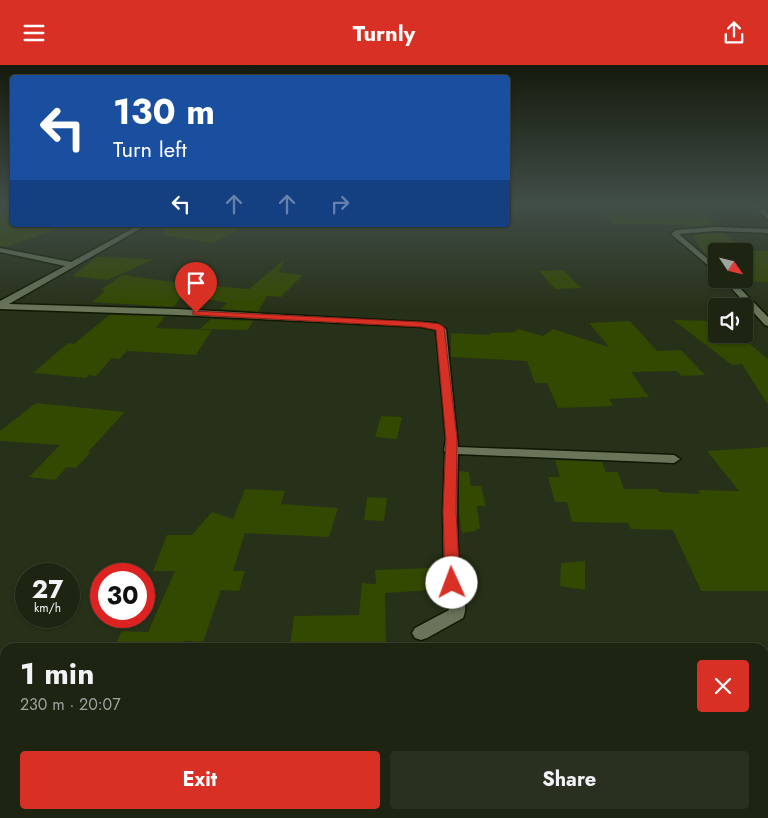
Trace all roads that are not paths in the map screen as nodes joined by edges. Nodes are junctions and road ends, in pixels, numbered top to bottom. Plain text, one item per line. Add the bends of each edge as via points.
1 (117, 240) edge
2 (682, 240) edge
3 (0, 250) edge
4 (708, 263) edge
5 (72, 265) junction
6 (735, 288) edge
7 (0, 305) edge
8 (768, 323) edge
9 (450, 450) junction
10 (674, 459) dead end
11 (421, 633) dead end

1 - 5 street
2 - 4 street
3 - 5 street
5 - 7 street
6 - 8 street
7 - 9 street via 436,326 441,329 452,439
9 - 10 street
9 - 11 street via 452,583 457,613

